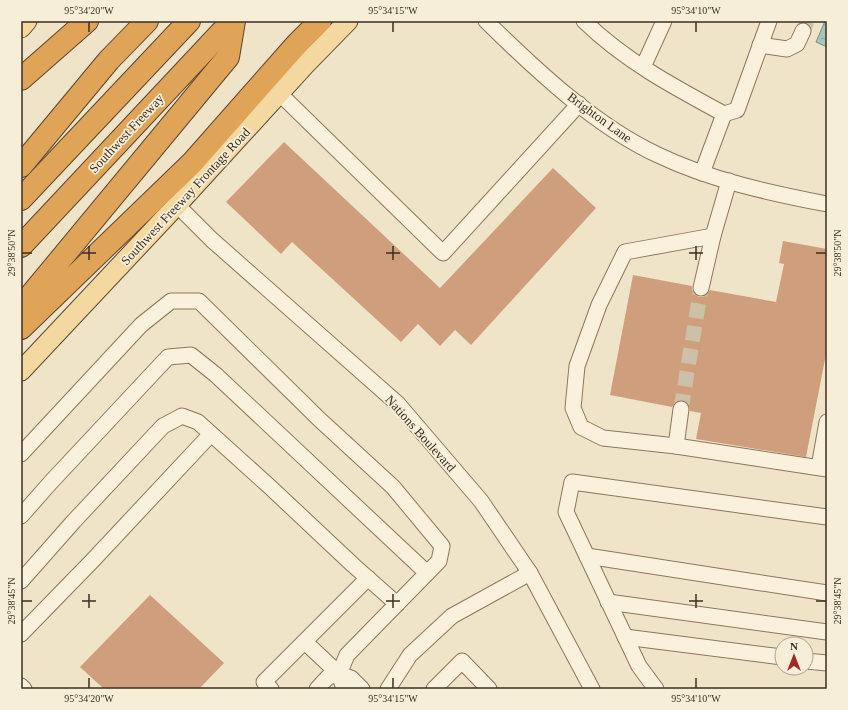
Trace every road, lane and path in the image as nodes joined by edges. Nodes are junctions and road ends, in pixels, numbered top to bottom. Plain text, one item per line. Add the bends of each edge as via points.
1 (27, 21) edge
2 (68, 21) edge
3 (86, 21) edge
4 (147, 21) edge
5 (189, 21) edge
6 (233, 21) edge
7 (320, 21) edge
8 (348, 21) edge
9 (584, 21) edge
10 (664, 21) edge
11 (769, 21) edge
12 (491, 23) edge
13 (21, 28) edge
14 (803, 31) tunnel mouth
15 (760, 45) junction
16 (643, 67) junction
17 (21, 78) edge
18 (280, 94) junction
19 (579, 104) junction
20 (724, 114) junction
21 (21, 166) edge
22 (702, 173) junction
23 (729, 181) junction
24 (21, 199) edge
25 (827, 204) edge
26 (177, 205) junction
27 (713, 236) junction
28 (21, 246) edge
29 (701, 288) tunnel mouth
30 (21, 307) edge
31 (21, 328) edge
32 (21, 371) edge
33 (682, 409) tunnel mouth
34 (827, 422) edge
35 (211, 434) junction
36 (676, 446) junction
37 (21, 454) edge
38 (823, 468) edge
39 (21, 516) edge
40 (827, 517) edge
41 (587, 556) junction
42 (427, 573) junction
43 (530, 573) junction
44 (368, 578) junction
45 (21, 581) edge
46 (827, 593) edge
47 (608, 602) junction
48 (397, 604) junction
49 (827, 632) edge
50 (21, 634) edge
51 (625, 636) junction
52 (304, 642) junction
53 (774, 657) edge
54 (814, 662) edge
55 (827, 664) edge
56 (339, 674) junction
57 (21, 686) edge
58 (24, 689) edge
59 (271, 689) edge
60 (317, 689) edge
61 (345, 689) edge
62 (362, 689) edge
63 (388, 689) edge
64 (434, 689) edge
65 (490, 689) edge
66 (592, 689) edge
67 (656, 689) edge

1 - 13 main road
2 - 17 highway
3 - 17 highway
4 - 21 highway via 109,60
5 - 24 highway
6 - 28 highway, Southwest Freeway
6 - 30 highway via 228,57
7 - 31 highway via 192,163
8 - 18 main road, Southwest Freeway Frontage Road
9 - 16 street via 603,40
10 - 16 street
11 - 15 street
12 - 19 street, Brighton Lane via 546,78
14 - 15 street via 798,44 787,49
15 - 20 street via 737,110
16 - 20 street via 668,84
18 - 19 street via 443,253
18 - 26 main road, Southwest Freeway Frontage Road
19 - 22 street, Brighton Lane via 614,131 658,155
20 - 22 street
22 - 23 street, Brighton Lane
23 - 25 street, Brighton Lane
23 - 27 street
26 - 32 main road, Southwest Freeway Frontage Road
26 - 43 street, Nations Boulevard via 212,240 398,404 481,500
27 - 29 street
27 - 36 street via 626,252 599,305 577,366 573,408 581,427 603,438
33 - 36 street
34 - 38 street
35 - 44 street
35 - 45 street via 198,422 182,416 163,426
35 - 50 street
36 - 38 street
37 - 42 street via 141,325 171,301 199,301 319,419 393,487 442,546 439,561
39 - 42 street via 168,357 191,355 293,446
40 - 41 street via 572,482 566,512
41 - 46 street
41 - 47 street
42 - 48 street
43 - 63 street via 452,616 410,655
43 - 66 street, Nations Boulevard
44 - 48 street
44 - 52 street
47 - 49 street
47 - 51 street
48 - 56 street via 346,655
51 - 53 street
51 - 67 street via 639,666
52 - 56 street
52 - 59 street via 264,682
54 - 55 street
56 - 60 street via 328,677
56 - 61 street
56 - 62 street via 351,678
57 - 58 street
64 - 65 street via 462,661

